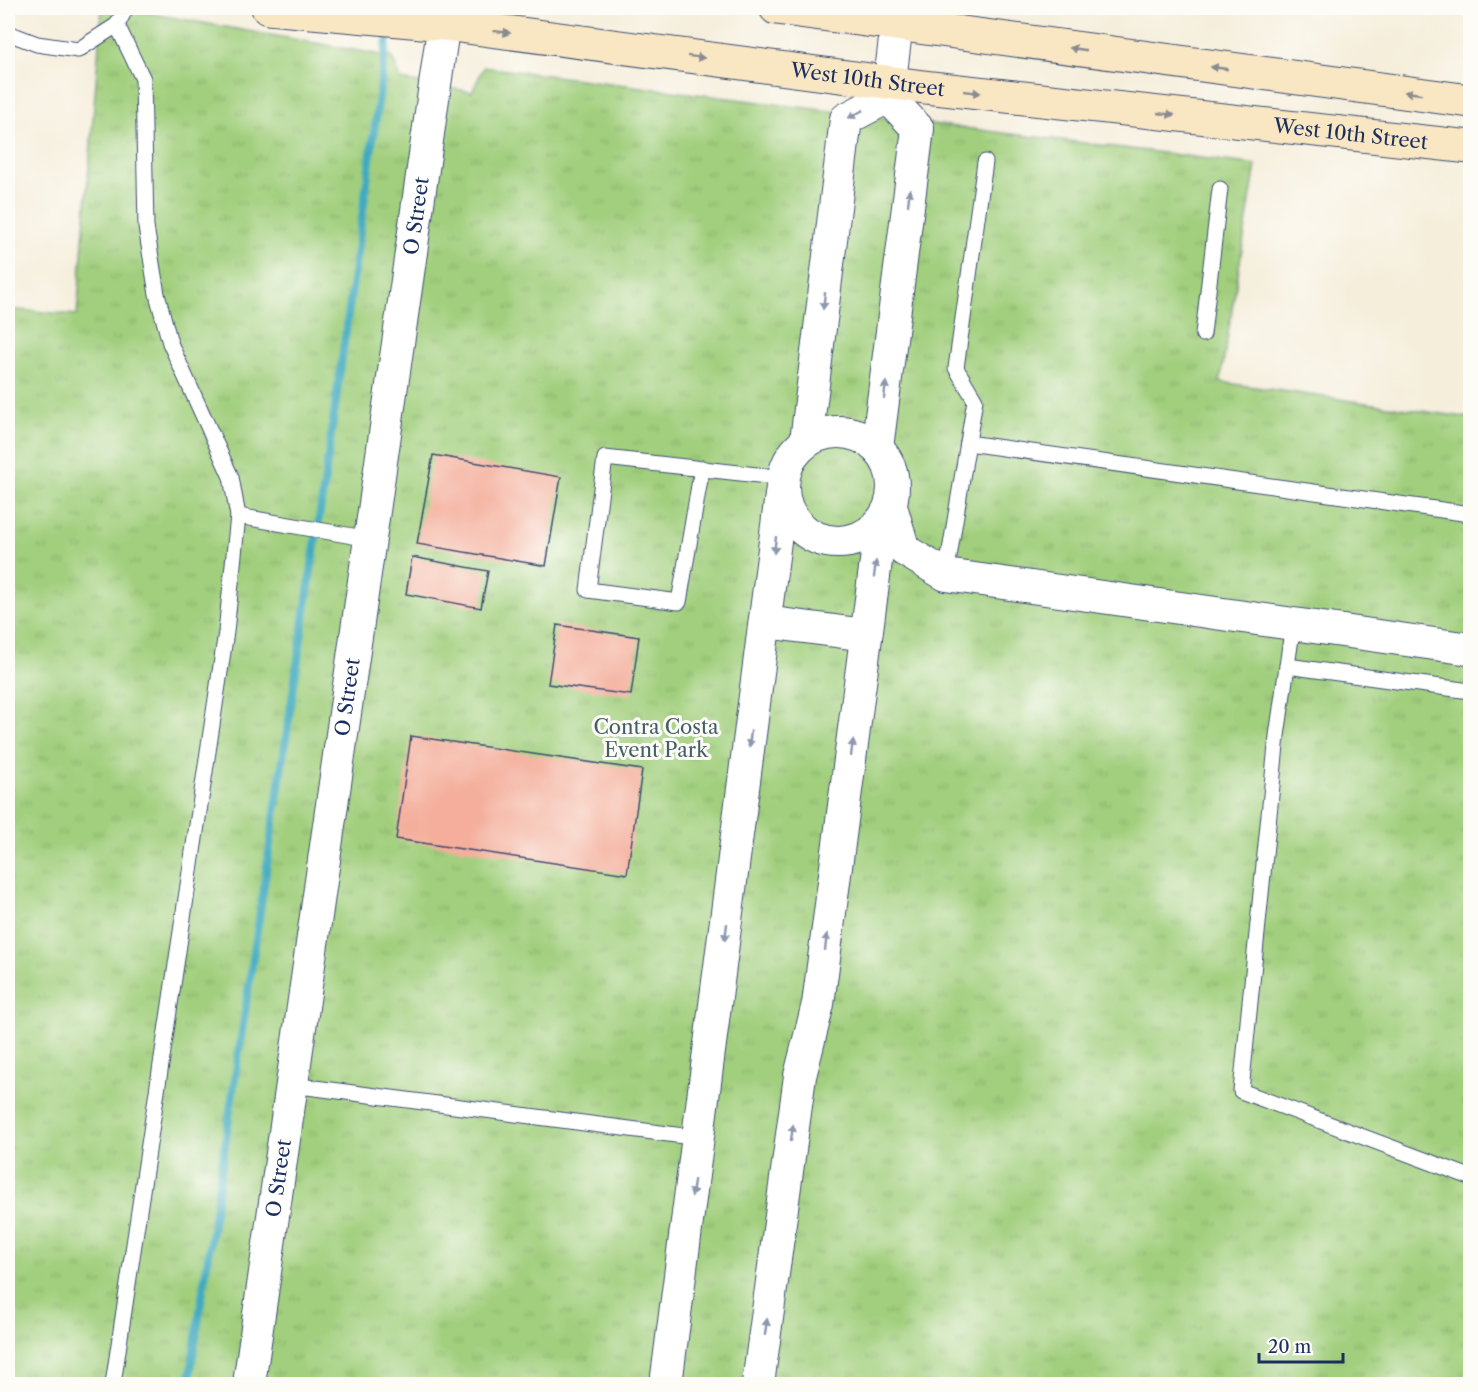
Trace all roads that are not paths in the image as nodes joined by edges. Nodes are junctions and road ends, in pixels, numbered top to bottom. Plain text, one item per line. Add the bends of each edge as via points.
1 (126, 8) edge
2 (268, 8) edge
3 (776, 8) edge
4 (445, 16) edge
5 (897, 23) junction
6 (117, 25) junction
7 (8, 33) edge
8 (889, 90) junction
9 (1470, 101) edge
10 (1470, 147) edge
11 (985, 162) dead end
12 (1220, 189) dead end
13 (1203, 334) dead end
14 (806, 441) junction
15 (968, 443) junction
16 (877, 448) junction
17 (702, 468) junction
18 (783, 482) junction
19 (1470, 514) edge
20 (886, 515) junction
21 (238, 516) junction
22 (370, 539) junction
23 (946, 575) junction
24 (765, 622) junction
25 (1293, 624) junction
26 (866, 635) junction
27 (1470, 649) edge
28 (1287, 666) junction
29 (1470, 691) edge
30 (292, 1085) junction
31 (699, 1138) junction
32 (1470, 1177) edge
33 (113, 1384) edge
34 (249, 1384) edge
35 (666, 1384) edge
36 (758, 1384) edge

1 - 6 lane
2 - 4 main road, West 10th Street
3 - 5 main road
4 -> 8 main road, West 10th Street
4 - 22 street, O Street
5 - 8 street
9 -> 5 main road
6 - 7 lane via 78,50 37,44
6 - 21 lane via 143,79 146,227 157,294 170,344 231,477
8 -> 10 main road, West 10th Street
8 -> 14 street via 846,119
16 -> 8 street via 918,129
11 - 15 lane via 956,368 975,400
12 - 13 lane
14 - 16 street via 838,431 855,434
14 - 18 street via 794,453
15 - 19 lane
15 - 23 lane
16 - 20 street via 891,469 894,488
17 - 17 lane via 604,458 588,590 679,602
17 - 18 lane
18 - 20 street via 786,506 796,523 810,535 828,542 848,542 866,535
18 -> 24 street
20 - 23 street via 904,550
26 -> 20 street
21 - 22 lane
21 - 33 lane via 226,632
22 - 30 street, O Street
23 - 25 street
24 - 26 street
24 -> 31 street
25 - 27 street
25 - 28 lane
36 -> 26 street via 800,1076 818,1004
28 - 29 lane
28 - 32 lane via 1241,1091
30 - 31 lane
30 - 34 street, O Street
31 -> 35 street

